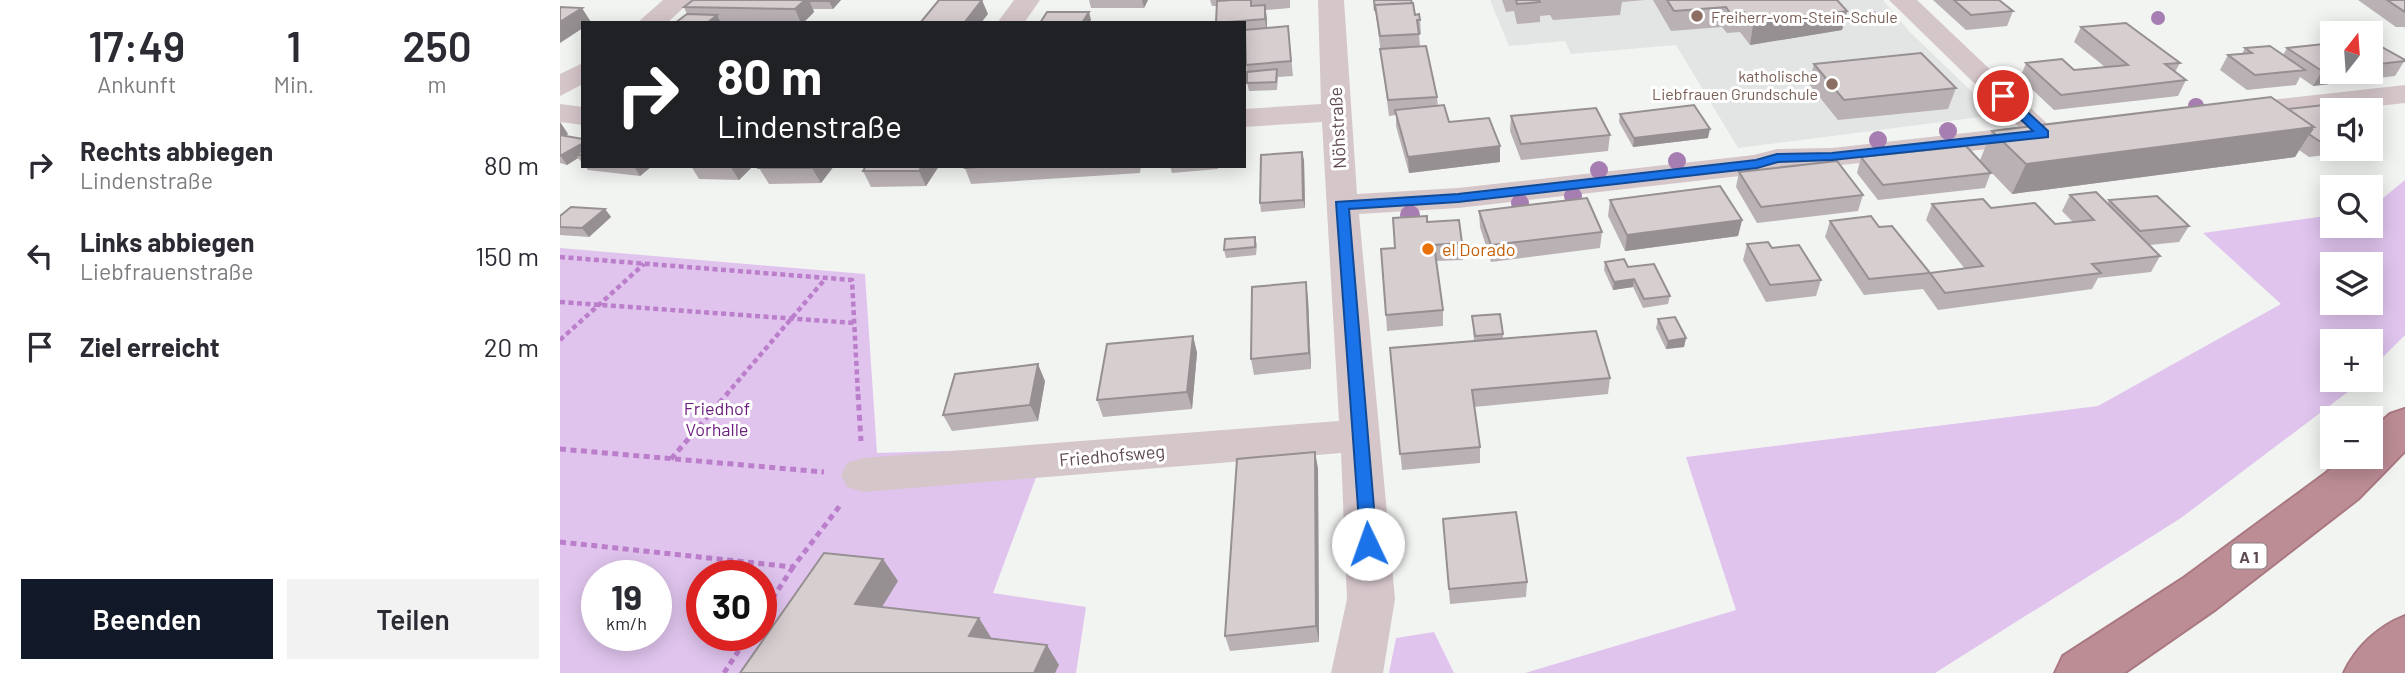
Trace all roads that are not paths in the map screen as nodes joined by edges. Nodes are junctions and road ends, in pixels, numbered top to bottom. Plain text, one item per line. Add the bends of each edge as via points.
1 (679, 0) edge
2 (1027, 0) edge
3 (1331, 0) edge
4 (1902, 0) edge
5 (653, 21) edge
6 (1011, 21) edge
7 (581, 72) edge
8 (560, 87) edge
9 (2405, 94) edge
10 (1336, 112) junction
11 (560, 113) edge
12 (2208, 116) edge
13 (581, 117) edge
14 (1246, 118) edge
15 (1341, 205) junction
16 (2405, 425) edge
17 (1361, 435) junction
18 (863, 475) road end
19 (2405, 639) edge
20 (1357, 673) edge
21 (2081, 673) edge
22 (2370, 673) edge

1 - 5 street
2 - 6 street
3 - 10 street, Nöhstraße
4 - 15 street via 2057,132 1777,158 1458,198
7 - 8 street
9 - 12 street
10 - 14 street
10 - 15 street, Nöhstraße
11 - 13 street
15 - 17 street, Nöhstraße
16 - 21 highway, A 1 via 2342,486 2199,594
17 - 18 street, Friedhofsweg
17 - 20 street, Nöhstraße via 1371,599
19 - 22 highway

